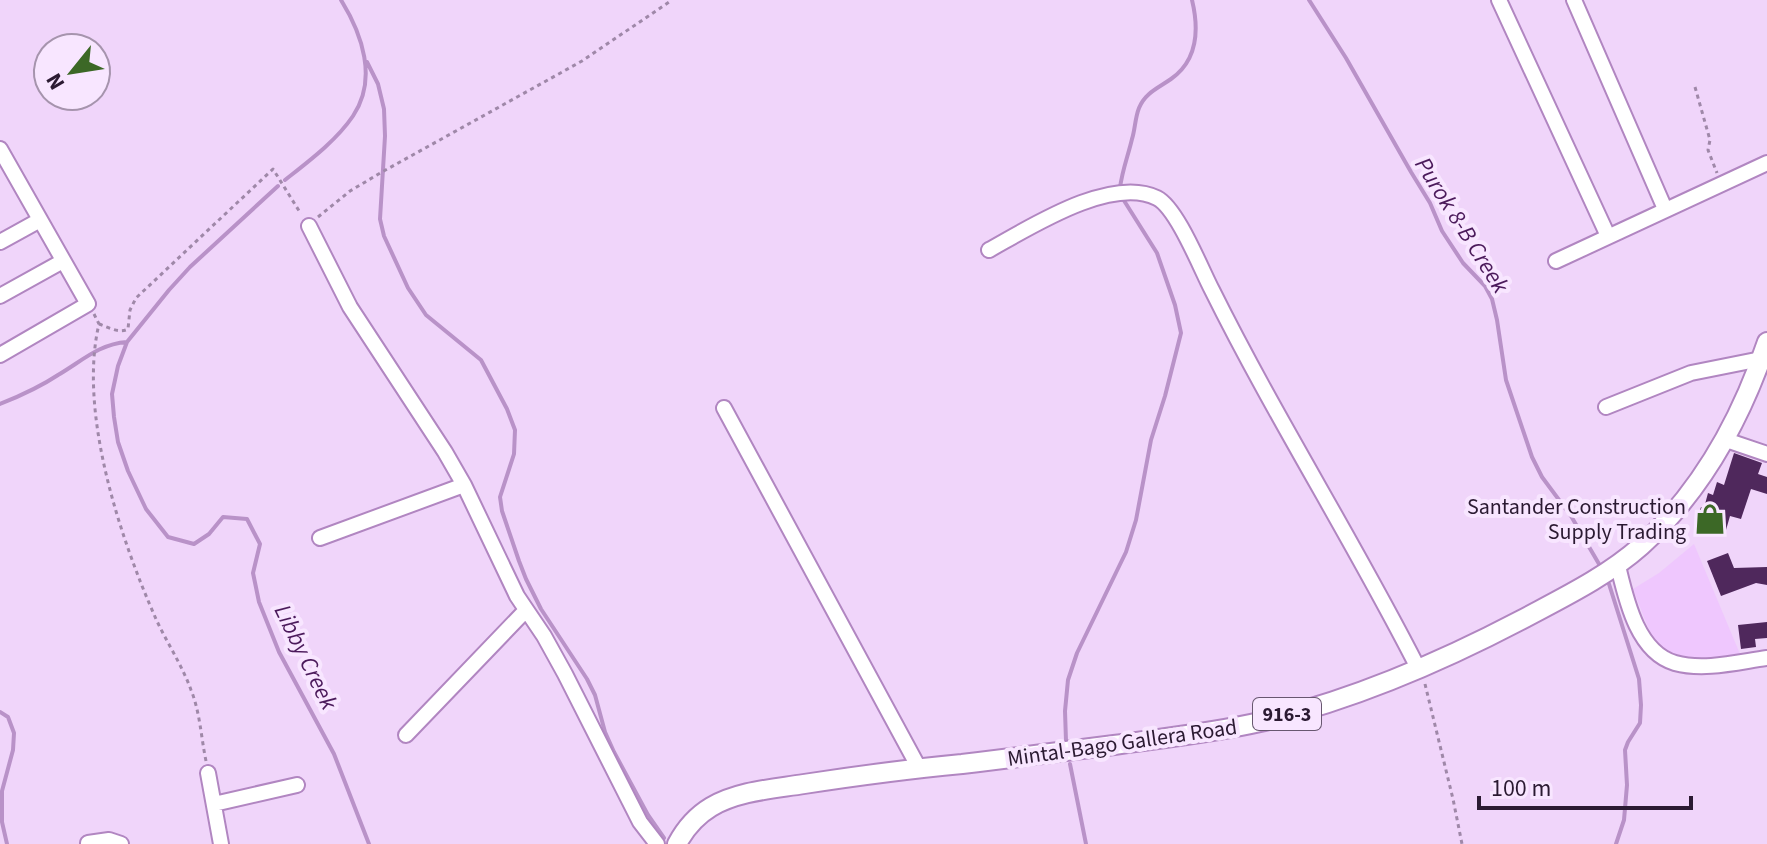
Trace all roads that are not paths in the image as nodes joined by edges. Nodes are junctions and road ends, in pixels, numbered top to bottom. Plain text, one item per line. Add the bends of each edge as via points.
1 (1499, 0) edge
2 (1574, 0) edge
3 (0, 149) edge
4 (1767, 163) edge
5 (1665, 209) junction
6 (40, 220) junction
7 (309, 226) road end
8 (1608, 236) junction
9 (0, 242) edge
10 (989, 250) dead end
11 (63, 261) junction
12 (1556, 261) dead end
13 (0, 296) edge
14 (1764, 351) edge
15 (0, 355) edge
16 (1606, 407) dead end
17 (724, 408) dead end
18 (1726, 440) junction
19 (1767, 454) edge
20 (464, 485) junction
21 (320, 538) dead end
22 (1618, 566) junction
23 (526, 610) junction
24 (1767, 658) edge
25 (1418, 668) junction
26 (406, 735) dead end
27 (919, 768) junction
28 (208, 773) road end
29 (297, 785) dead end
30 (214, 804) junction
31 (88, 843) edge
32 (121, 844) edge
33 (221, 844) edge
34 (657, 844) edge
35 (677, 844) edge

1 - 8 street
2 - 5 street
3 - 6 street
4 - 5 street
5 - 8 street
6 - 9 street
6 - 11 street
7 - 20 street via 350,307
8 - 12 street
10 - 25 street via 1058,212 1113,193 1144,194 1169,208
11 - 13 street
11 - 15 street via 88,304
14 - 16 street
14 - 18 main road, Mintal-Bago Gallera Road / 916-3
17 - 27 street
18 - 19 street
18 - 22 main road, Mintal-Bago Gallera Road / 916-3 via 1671,514
20 - 21 street
20 - 23 street
22 - 24 street via 1633,617 1658,654 1674,663 1707,665
22 - 25 main road, Mintal-Bago Gallera Road / 916-3 via 1488,637
23 - 26 street
23 - 34 street via 565,674 640,822
25 - 27 main road, Mintal-Bago Gallera Road / 916-3 via 1261,722
27 - 35 main road, Mintal-Bago Gallera Road / 916-3 via 737,796 707,809
28 - 30 street
29 - 30 street
30 - 33 street
31 - 32 street

